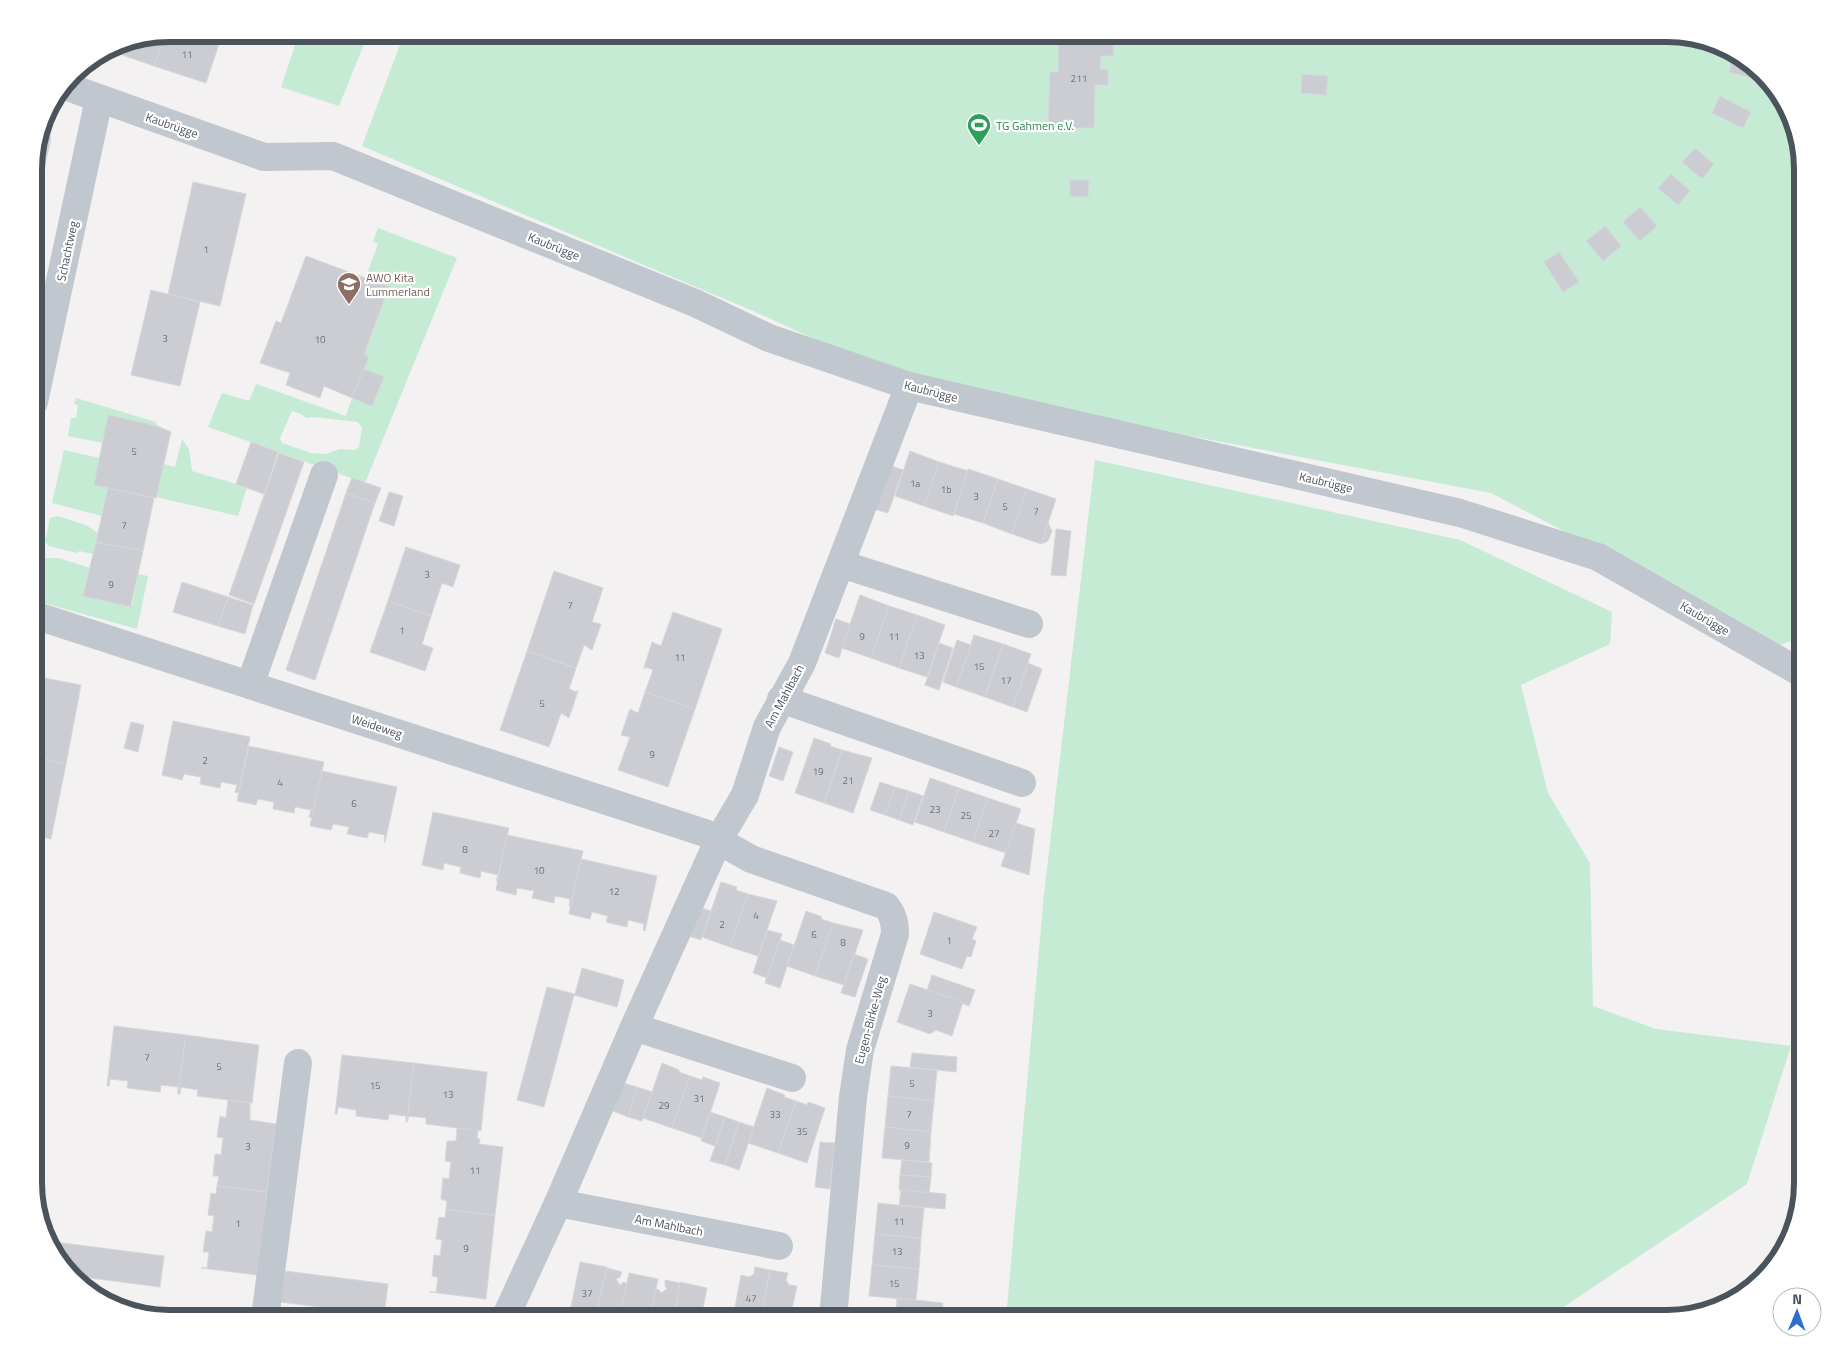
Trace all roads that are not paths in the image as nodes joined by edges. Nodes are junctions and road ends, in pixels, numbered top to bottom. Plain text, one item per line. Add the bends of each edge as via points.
1 (72, 89) edge
2 (99, 99) junction
3 (43, 360) edge
4 (910, 386) junction
5 (324, 475) dead end
6 (841, 564) junction
7 (43, 618) edge
8 (1029, 624) dead end
9 (1794, 669) edge
10 (250, 685) junction
11 (781, 699) junction
12 (1022, 783) dead end
13 (719, 840) junction
14 (634, 1027) junction
15 (298, 1063) dead end
16 (792, 1078) dead end
17 (558, 1203) junction
18 (779, 1246) dead end
19 (266, 1310) edge
20 (509, 1310) edge
21 (834, 1310) edge

1 - 2 street, Kaubrügge
2 - 3 street, Schachtweg
2 - 4 street, Kaubrügge via 264,157 333,156 695,303 769,338
4 - 6 street, Am Mahlbach
4 - 9 street, Kaubrügge via 1460,512 1598,557
5 - 10 street
6 - 8 street
6 - 11 street, Am Mahlbach via 802,663
7 - 10 street, Weideweg
10 - 13 street, Weideweg
11 - 12 street
11 - 13 street, Am Mahlbach via 767,727 745,795
13 - 14 street, Am Mahlbach
13 - 21 street, Eugen-Birke-Weg via 751,859 886,906 895,924 895,934 858,1060
14 - 16 street
14 - 17 street, Am Mahlbach
15 - 19 street
17 - 18 street, Am Mahlbach
17 - 20 street, Am Mahlbach

